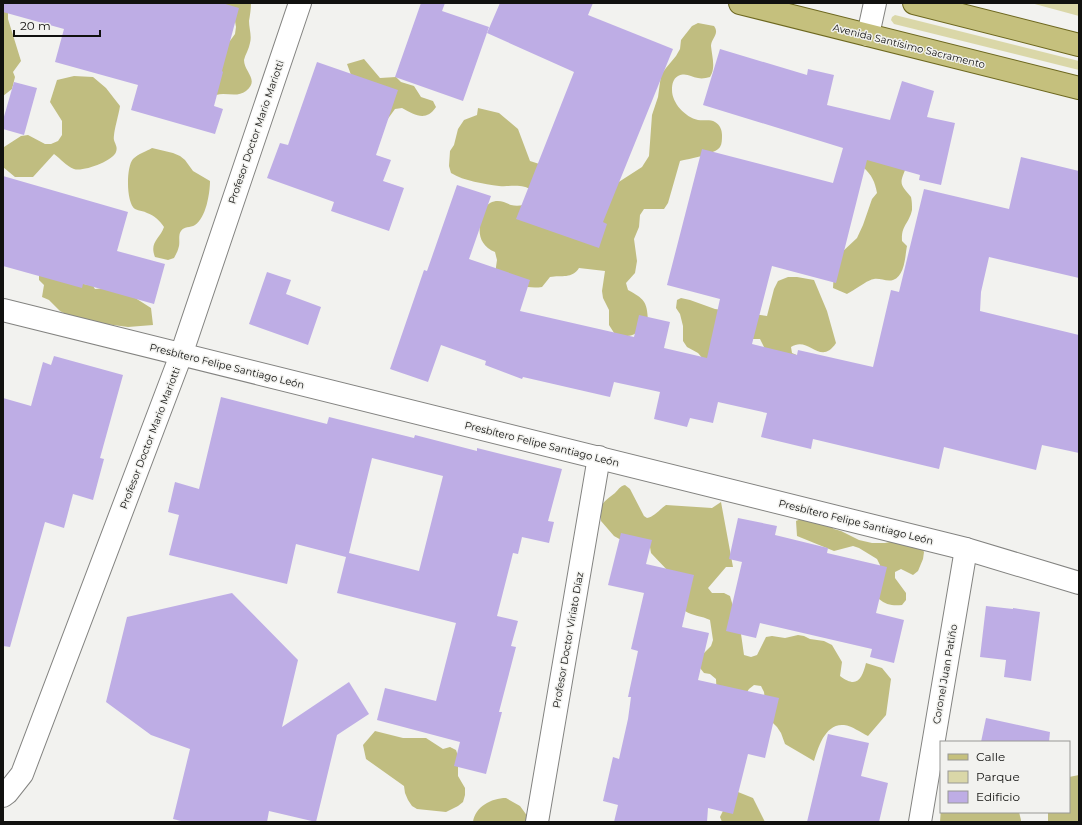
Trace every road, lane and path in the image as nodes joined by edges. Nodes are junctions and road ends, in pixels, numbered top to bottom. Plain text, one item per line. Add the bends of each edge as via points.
1 (300, 3) edge
2 (740, 3) edge
3 (875, 3) edge
4 (914, 3) edge
5 (868, 35) junction
6 (1079, 45) edge
7 (1079, 88) edge
8 (3, 310) edge
9 (181, 355) junction
10 (598, 457) junction
11 (966, 549) junction
12 (1079, 583) edge
13 (3, 796) edge
14 (537, 822) edge
15 (920, 822) edge

1 - 9 street, Profesor Doctor Mario Mariotti
2 - 5 main road, Avenida Santísimo Sacramento
3 - 5 street
4 - 6 main road
5 - 7 main road, Avenida Santísimo Sacramento
8 - 9 street, Presbítero Felipe Santiago León
9 - 10 street, Presbítero Felipe Santiago León
9 - 13 street, Profesor Doctor Mario Mariotti via 22,774
10 - 11 street, Presbítero Felipe Santiago León
10 - 14 street, Profesor Doctor Viriato Díaz
11 - 12 street, Presbítero Felipe Santiago León
11 - 15 street, Coronel Juan Patiño

